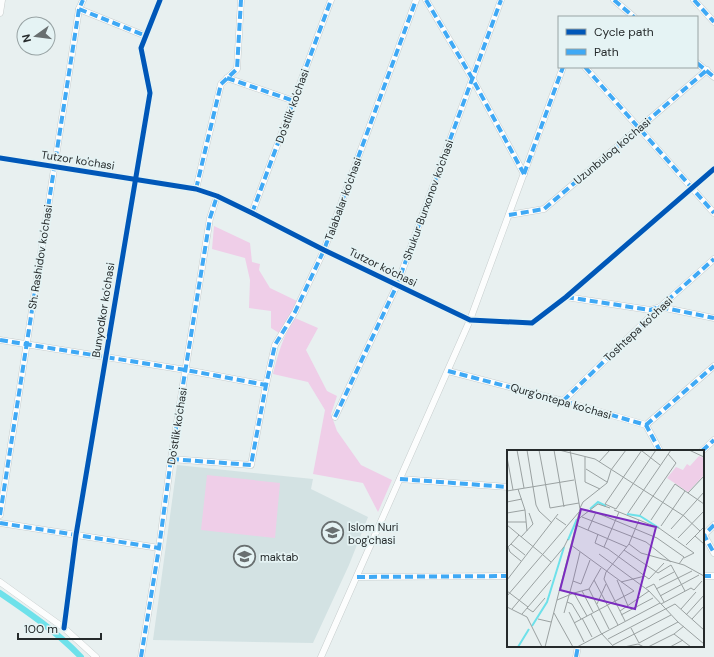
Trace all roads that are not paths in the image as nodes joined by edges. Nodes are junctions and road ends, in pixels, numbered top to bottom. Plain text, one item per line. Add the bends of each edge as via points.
1 (2, 0) edge
2 (82, 0) edge
3 (160, 0) edge
4 (241, 0) edge
5 (331, 0) edge
6 (416, 0) edge
7 (426, 0) edge
8 (500, 0) edge
9 (614, 0) edge
10 (694, 0) edge
11 (79, 9) junction
12 (0, 13) edge
13 (633, 16) edge
14 (714, 22) edge
15 (146, 36) junction
16 (698, 64) edge
17 (564, 68) edge
18 (586, 68) edge
19 (707, 70) junction
20 (714, 77) edge
21 (227, 78) junction
22 (472, 78) junction
23 (294, 101) junction
24 (639, 128) junction
25 (0, 158) edge
26 (54, 166) junction
27 (714, 169) edge
28 (524, 174) junction
29 (134, 179) junction
30 (692, 188) junction
31 (196, 189) junction
32 (217, 196) junction
33 (252, 213) junction
34 (714, 213) edge
35 (509, 215) junction
36 (324, 250) junction
37 (714, 259) edge
38 (396, 285) junction
39 (566, 296) junction
40 (660, 307) junction
41 (714, 318) edge
42 (470, 320) junction
43 (0, 340) edge
44 (26, 344) junction
45 (106, 358) junction
46 (714, 366) edge
47 (186, 370) junction
48 (448, 370) junction
49 (266, 385) junction
50 (563, 401) junction
51 (335, 417) dead end
52 (646, 425) junction
53 (714, 440) edge
54 (659, 450) edge
55 (703, 450) edge
56 (171, 459) junction
57 (400, 479) junction
58 (507, 487) edge
59 (0, 515) edge
60 (0, 524) edge
61 (714, 525) edge
62 (704, 533) edge
63 (76, 535) junction
64 (704, 536) edge
65 (159, 548) junction
66 (714, 554) edge
67 (507, 576) edge
68 (357, 577) junction
69 (0, 582) edge
70 (64, 628) junction
71 (578, 647) edge
72 (96, 657) edge
73 (141, 657) edge
74 (321, 657) edge
75 (576, 657) edge

1 - 12 street
2 - 11 street, Sh. Rashidov ko'chasi
3 - 15 street, Bunyodkor ko'chasi
4 - 21 street via 237,68
5 - 23 street, Do'stlik ko'chasi
6 - 36 street, Talabalar ko'chasi
7 - 22 street
8 - 22 street, Shukur Burxonov ko'chasi
9 - 13 street
10 - 14 street
11 - 15 street
11 - 26 street, Sh. Rashidov ko'chasi
15 - 29 street, Bunyodkor ko'chasi via 141,48 150,93
16 - 19 street
17 - 28 street
18 - 24 street
19 - 20 street
19 - 24 street, Uzunbuloq ko'chasi
21 - 23 street
21 - 31 street via 221,84
22 - 28 street
22 - 38 street, Shukur Burxonov ko'chasi
23 - 33 street, Do'stlik ko'chasi
24 - 30 street
24 - 35 street, Uzunbuloq ko'chasi via 544,209
25 - 26 street, Tutzor ko'chasi
26 - 29 street, Tutzor ko'chasi
26 - 44 street, Sh. Rashidov ko'chasi
27 - 30 street, Tutzor ko'chasi
28 - 35 street
29 - 31 street, Tutzor ko'chasi
29 - 45 street, Bunyodkor ko'chasi
30 - 34 street
30 - 39 street, Tutzor ko'chasi
31 - 32 street, Tutzor ko'chasi
32 - 33 street, Tutzor ko'chasi
32 - 47 street, Do'stlik ko'chasi via 210,218
33 - 36 street, Tutzor ko'chasi
35 - 42 street
36 - 38 street, Tutzor ko'chasi
36 - 49 street, Talabalar ko'chasi via 295,312 276,345
37 - 40 street, Toshtepa ko'chasi
38 - 42 street, Tutzor ko'chasi
38 - 51 street, Shukur Burxonov ko'chasi
39 - 40 street via 650,310
39 - 42 street, Tutzor ko'chasi via 532,323
40 - 41 street
40 - 50 street, Toshtepa ko'chasi
42 - 48 street
43 - 44 street
44 - 45 street
44 - 59 street, Sh. Rashidov ko'chasi
45 - 47 street
45 - 63 street, Bunyodkor ko'chasi
46 - 52 street
47 - 49 street
47 - 56 street, Do'stlik ko'chasi
48 - 50 street, Qurg'ontepa ko'chasi
48 - 57 street
49 - 56 street, Talabalar ko'chasi via 251,465
50 - 52 street, Qurg'ontepa ko'chasi
52 - 54 street
53 - 55 street
56 - 65 street, Do'stlik ko'chasi
57 - 58 street
57 - 68 street
60 - 63 street
61 - 62 street
63 - 65 street
63 - 70 street, Bunyodkor ko'chasi
64 - 66 street
65 - 73 street, Do'stlik ko'chasi
67 - 68 street
68 - 74 street
69 - 70 street
70 - 72 street
71 - 75 street

